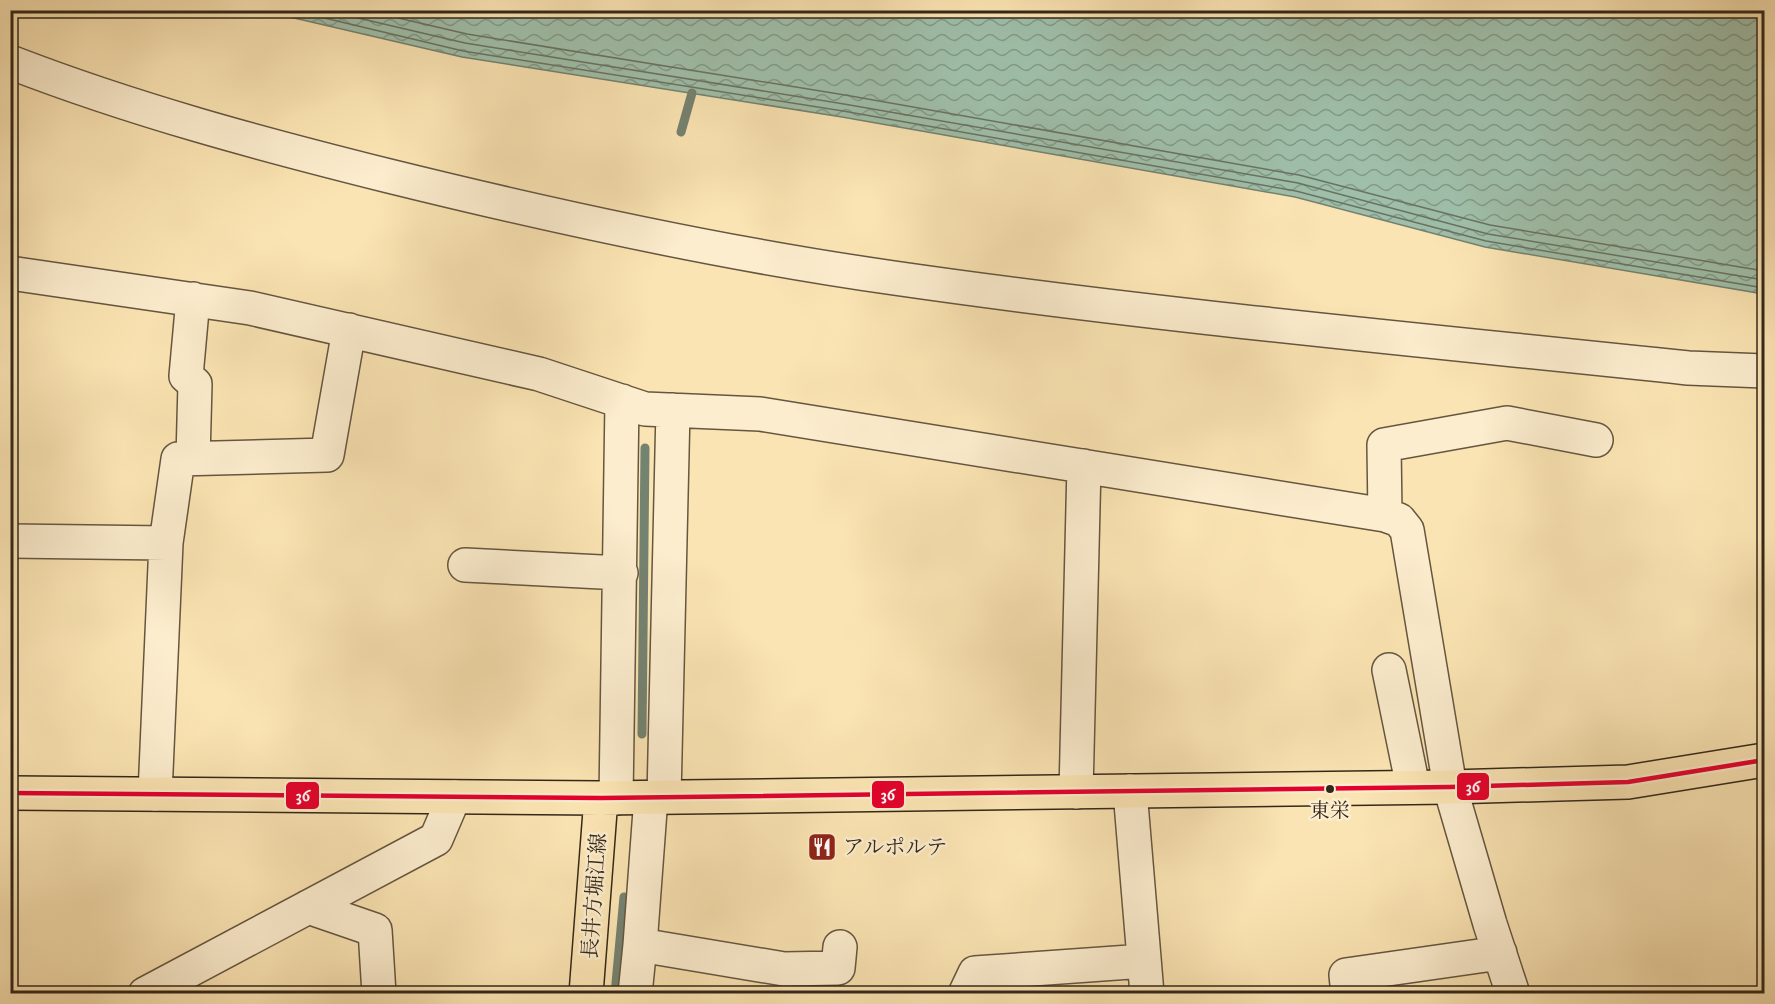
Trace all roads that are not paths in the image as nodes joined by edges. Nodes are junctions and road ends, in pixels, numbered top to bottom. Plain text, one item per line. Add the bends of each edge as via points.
1 (10, 62) edge
2 (10, 273) edge
3 (193, 299) junction
4 (349, 330) junction
5 (1764, 371) edge
6 (622, 401) junction
7 (673, 410) junction
8 (1596, 440) dead end
9 (193, 458) junction
10 (1084, 466) junction
11 (1385, 515) junction
12 (10, 541) edge
13 (166, 543) junction
14 (465, 565) dead end
15 (621, 573) junction
16 (1389, 670) dead end
17 (1764, 760) edge
18 (1413, 787) junction
19 (1450, 787) junction
20 (1130, 791) junction
21 (1076, 792) junction
22 (10, 793) edge
23 (155, 794) junction
24 (454, 797) junction
25 (658, 797) junction
26 (609, 798) junction
27 (308, 907) junction
28 (640, 945) junction
29 (840, 947) dead end
30 (1500, 953) junction
31 (1144, 961) junction
32 (145, 993) edge
33 (379, 993) edge
34 (586, 993) edge
35 (634, 993) edge
36 (965, 993) edge
37 (1147, 993) edge
38 (1348, 993) edge
39 (1513, 993) edge

1 - 5 street via 154,113 286,150 464,194 705,246 892,278 1203,317 1688,368
2 - 3 street
3 - 4 street
3 - 9 street via 186,376 195,384
4 - 6 street via 539,374
4 - 9 street via 327,455
6 - 7 street via 645,409
6 - 15 street
7 - 10 street via 760,414
7 - 25 street
8 - 11 street via 1507,423 1384,445
9 - 13 street via 178,459
10 - 11 street
10 - 21 street
11 - 19 street via 1399,520 1407,530
12 - 13 street
13 - 23 street
14 - 15 street
15 - 26 street
16 - 18 street
17 - 19 main road via 1628,782
18 - 19 main road
18 - 20 main road
19 - 30 street
20 - 21 main road
20 - 31 street
21 - 25 main road
22 - 23 main road
23 - 24 main road
24 - 26 main road
24 - 27 street via 436,839
25 - 26 main road
25 - 28 street
26 - 34 main road, 長井方堀江線
27 - 32 street
27 - 33 street via 375,930
28 - 29 street via 784,969 838,968
28 - 35 street
30 - 38 street via 1346,975
30 - 39 street
31 - 36 street via 975,973
31 - 37 street

